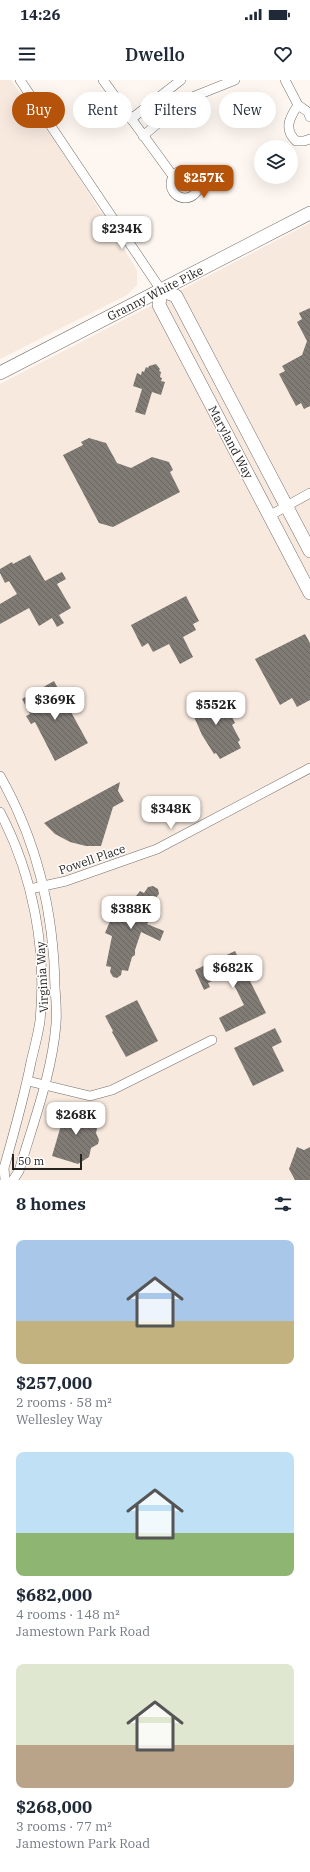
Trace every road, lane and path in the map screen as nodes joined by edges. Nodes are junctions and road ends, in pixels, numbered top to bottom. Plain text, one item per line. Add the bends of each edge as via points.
1 (20, 80) edge
2 (103, 80) edge
3 (181, 80) edge
4 (235, 80) edge
5 (285, 80) edge
6 (112, 92) edge
7 (298, 105) junction
8 (310, 116) edge
9 (132, 118) edge
10 (132, 120) edge
11 (143, 136) junction
12 (310, 139) edge
13 (173, 176) dead end
14 (310, 213) edge
15 (161, 290) junction
16 (0, 373) edge
17 (310, 493) edge
18 (286, 505) junction
19 (269, 516) junction
20 (310, 551) edge
21 (310, 593) edge
22 (310, 768) edge
23 (0, 776) edge
24 (0, 812) edge
25 (44, 886) junction
26 (30, 889) junction
27 (212, 1040) dead end
28 (28, 1081) junction
29 (44, 1086) junction
30 (5, 1180) edge
31 (13, 1180) edge

1 - 15 street, Maryland Way
2 - 6 street
3 - 9 street
4 - 11 street via 185,100
5 - 7 street
7 - 8 street
7 - 12 street via 289,120 289,130 296,141
10 - 11 street
11 - 13 street
14 - 15 main road, Granny White Pike
15 - 16 main road, Granny White Pike
15 - 18 main road, Maryland Way via 176,296
15 - 19 main road, Maryland Way via 159,305
17 - 18 street
18 - 19 street
18 - 20 main road, Maryland Way
19 - 21 main road, Maryland Way
22 - 25 street, Powell Place via 157,849 66,881
23 - 25 street, Virginia Way via 22,822
24 - 26 street, Virginia Way via 23,864
25 - 26 street, Powell Place
25 - 29 street, Virginia Way via 53,941 56,1024
26 - 28 street, Virginia Way via 40,942 42,982 40,1022
27 - 29 street via 112,1090 90,1096
28 - 29 street
28 - 30 street, Virginia Way via 4,1168
29 - 31 street, Virginia Way via 20,1171

